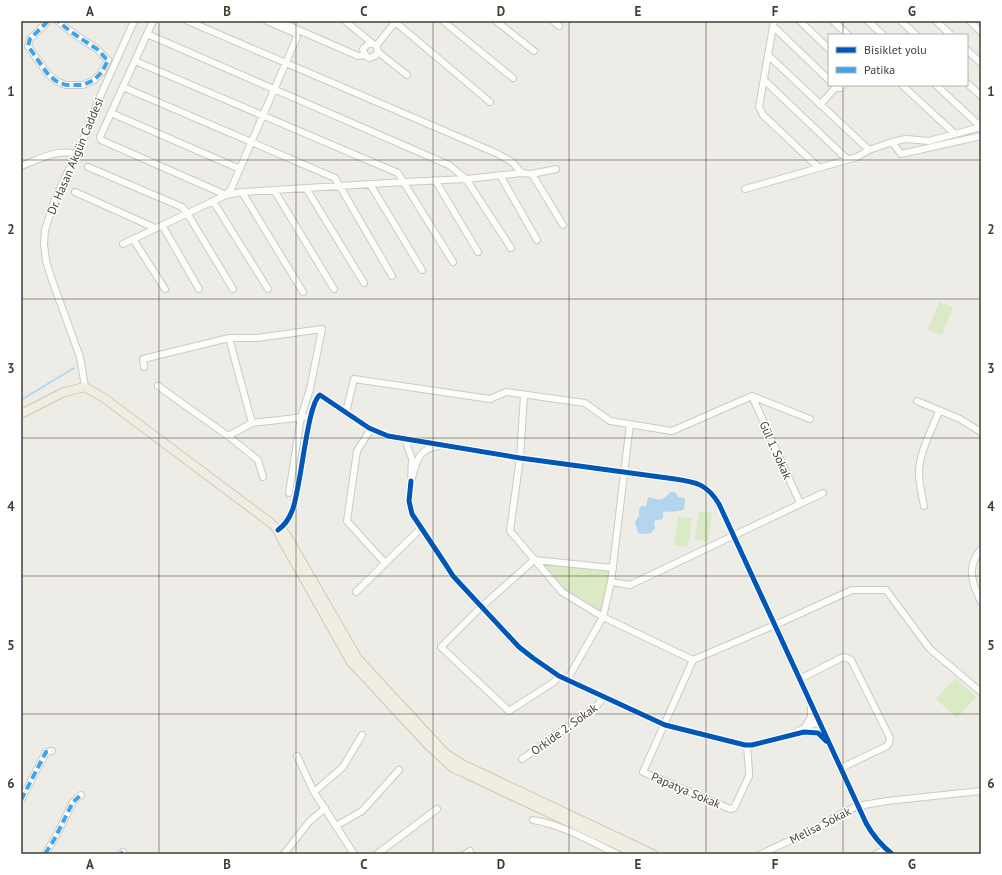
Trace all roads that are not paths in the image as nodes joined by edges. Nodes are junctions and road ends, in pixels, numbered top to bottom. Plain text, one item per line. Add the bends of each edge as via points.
1 (48, 21) edge
2 (58, 21) edge
3 (134, 21) edge
4 (153, 21) edge
5 (188, 21) edge
6 (267, 21) edge
7 (278, 21) edge
8 (287, 21) edge
9 (345, 21) edge
10 (395, 21) edge
11 (443, 21) edge
12 (496, 21) edge
13 (553, 21) edge
14 (800, 21) edge
15 (833, 21) edge
16 (868, 21) edge
17 (901, 21) edge
18 (936, 21) edge
19 (970, 21) edge
20 (774, 23) edge
21 (559, 26) dead end
22 (294, 28) junction
23 (981, 32) edge
24 (147, 34) junction
25 (847, 34) edge
26 (882, 34) edge
27 (915, 34) edge
28 (950, 34) edge
29 (375, 47) junction
30 (828, 48) edge
31 (534, 51) dead end
32 (968, 51) edge
33 (365, 55) junction
34 (768, 56) junction
35 (135, 61) junction
36 (286, 63) junction
37 (981, 63) edge
38 (407, 75) dead end
39 (512, 78) dead end
40 (828, 79) edge
41 (764, 81) junction
42 (968, 83) edge
43 (835, 86) edge
44 (903, 86) edge
45 (937, 86) edge
46 (123, 87) junction
47 (274, 90) junction
48 (981, 96) edge
49 (490, 102) dead end
50 (820, 104) junction
51 (111, 113) junction
52 (263, 116) junction
53 (981, 128) edge
54 (955, 134) junction
55 (981, 136) edge
56 (252, 142) junction
57 (892, 142) junction
58 (870, 150) junction
59 (76, 154) junction
60 (846, 159) junction
61 (21, 166) edge
62 (88, 167) dead end
63 (818, 167) junction
64 (240, 169) junction
65 (556, 169) dead end
66 (522, 173) junction
67 (532, 174) junction
68 (500, 175) junction
69 (466, 179) junction
70 (435, 180) junction
71 (404, 182) junction
72 (370, 184) junction
73 (340, 186) junction
74 (306, 188) junction
75 (745, 189) dead end
76 (274, 190) junction
77 (75, 192) dead end
78 (242, 192) junction
79 (226, 195) junction
80 (213, 201) junction
81 (187, 213) junction
82 (162, 225) junction
83 (563, 225) dead end
84 (155, 228) junction
85 (133, 239) junction
86 (537, 240) dead end
87 (124, 244) dead end
88 (511, 248) dead end
89 (478, 252) dead end
90 (453, 262) dead end
91 (422, 270) dead end
92 (392, 276) dead end
93 (364, 283) dead end
94 (165, 288) dead end
95 (334, 288) dead end
96 (199, 289) dead end
97 (233, 289) dead end
98 (268, 289) dead end
99 (303, 292) dead end
100 (229, 338) junction
101 (144, 367) dead end
102 (85, 386) junction
103 (158, 386) dead end
104 (524, 395) junction
105 (752, 396) junction
106 (917, 401) dead end
107 (939, 411) junction
108 (346, 412) junction
109 (21, 414) edge
110 (301, 416) junction
111 (310, 418) junction
112 (810, 419) dead end
113 (252, 423) junction
114 (630, 424) junction
115 (371, 429) junction
116 (981, 432) edge
117 (228, 436) junction
118 (406, 439) junction
119 (414, 441) junction
120 (441, 445) junction
121 (419, 456) junction
122 (520, 458) junction
123 (625, 472) junction
124 (263, 477) dead end
125 (410, 481) junction
126 (823, 492) dead end
127 (289, 494) dead end
128 (800, 503) junction
129 (924, 506) dead end
130 (421, 528) junction
131 (278, 530) junction
132 (733, 535) junction
133 (981, 549) edge
134 (534, 560) junction
135 (385, 563) junction
136 (613, 568) junction
137 (611, 582) junction
138 (356, 592) dead end
139 (981, 602) edge
140 (481, 607) junction
141 (603, 617) junction
142 (775, 625) junction
143 (693, 660) junction
144 (559, 676) junction
145 (800, 679) junction
146 (567, 680) junction
147 (981, 692) edge
148 (603, 697) junction
149 (810, 703) junction
150 (665, 726) junction
151 (822, 727) junction
152 (803, 728) junction
153 (362, 734) dead end
154 (792, 734) junction
155 (747, 745) junction
156 (830, 745) junction
157 (52, 751) dead end
158 (297, 756) dead end
159 (522, 759) dead end
160 (841, 768) junction
161 (399, 770) dead end
162 (475, 774) junction
163 (981, 791) edge
164 (314, 792) junction
165 (81, 795) dead end
166 (21, 800) edge
167 (858, 806) junction
168 (325, 808) junction
169 (437, 809) dead end
170 (533, 820) dead end
171 (336, 826) junction
172 (885, 849) junction
173 (619, 852) edge
174 (44, 854) edge
175 (284, 854) edge
176 (354, 854) edge
177 (377, 854) edge
178 (636, 854) edge
179 (653, 854) edge
180 (761, 854) edge
181 (876, 854) edge
182 (892, 854) edge

1 - 2 street via 30,40 28,46 47,73 66,85 83,85 94,80 108,60 99,50 77,37
3 - 59 street, Dr. Hasan Akgün Caddesi
4 - 24 street
5 - 36 street
6 - 36 street via 296,33 297,37
7 - 22 street
8 - 22 street
9 - 29 street
10 - 29 street
10 - 49 street
11 - 39 street
12 - 31 street
13 - 21 street
14 - 30 street
15 - 25 street
16 - 26 street
17 - 27 street
18 - 28 street
19 - 23 street
20 - 34 street
20 - 40 street
22 - 33 street via 358,56
24 - 35 street
24 - 47 street
29 - 33 street via 375,56 371,58
29 - 33 street via 368,44 364,47
29 - 38 street
32 - 37 street
34 - 41 street
34 - 50 street
35 - 46 street
35 - 52 street
36 - 47 street
36 - 66 street via 496,152 512,162
41 - 60 street
41 - 63 street via 760,106 763,114
42 - 48 street
43 - 50 street
44 - 54 street
45 - 53 street
46 - 51 street
46 - 56 street
47 - 52 street
47 - 69 street via 449,165
50 - 58 street
51 - 64 street
51 - 79 street via 101,140
52 - 56 street
52 - 71 street via 398,173
53 - 54 street
54 - 57 street via 929,140 906,139
55 - 57 street via 901,154
56 - 64 street
56 - 73 street via 335,178
57 - 58 street
58 - 60 street
59 - 61 street via 57,153
59 - 102 street, Dr. Hasan Akgün Caddesi via 55,199 48,219 44,244 52,280 80,357
60 - 63 street
62 - 81 street via 182,207
63 - 75 street
64 - 79 street
65 - 67 street
66 - 67 street
66 - 68 street
67 - 83 street
68 - 69 street
68 - 86 street
69 - 70 street
69 - 88 street
70 - 71 street
70 - 89 street
71 - 72 street
71 - 90 street
72 - 73 street
72 - 91 street
73 - 74 street
73 - 92 street
74 - 76 street
74 - 93 street
76 - 78 street
76 - 95 street
77 - 84 street
78 - 79 street
78 - 99 street
79 - 80 street
80 - 81 street
80 - 98 street
81 - 82 street
81 - 97 street
82 - 84 street
82 - 96 street
84 - 85 street
85 - 87 street
85 - 94 street
100 - 101 street via 143,359
100 - 110 street via 257,338 322,329 310,389
100 - 113 street
102 - 109 main road via 64,392
102 - 131 main road via 207,474
103 - 117 street
104 - 108 street via 506,392 490,399 354,379
104 - 114 street via 584,403 610,421
104 - 122 street
105 - 112 street
105 - 114 street via 672,431
105 - 128 street, Gül 1. Sokak
106 - 107 street
107 - 116 street via 960,419
107 - 129 street via 921,460 920,483
108 - 111 street via 320,395
108 - 115 street
110 - 111 street
110 - 113 street
110 - 127 street
111 - 131 street via 298,494 293,510
113 - 117 street
114 - 123 street
115 - 118 street via 388,436
115 - 135 street via 357,451 347,521
117 - 124 street via 258,460
118 - 119 street
118 - 125 street via 412,459
119 - 120 street
119 - 121 street via 422,448
120 - 121 street via 424,451
120 - 122 street
121 - 125 street
122 - 123 street
122 - 134 street via 510,531
123 - 132 street via 691,481 705,487 719,504
123 - 136 street
125 - 130 street via 410,507
126 - 128 street
128 - 132 street
130 - 135 street
130 - 140 street via 453,576
131 - 162 main road via 351,662 363,677 453,768
132 - 137 street via 630,585
132 - 142 street
133 - 139 street via 974,558 971,573 973,585
134 - 136 street
134 - 140 street
134 - 141 street via 562,592
135 - 138 street
136 - 137 street
137 - 141 street
140 - 144 street via 519,647
140 - 144 street via 441,647 509,711 554,682
141 - 143 street
141 - 146 street
142 - 143 street
142 - 145 street
142 - 147 street via 852,590 886,590 930,649
143 - 150 street
144 - 146 street
145 - 149 street
145 - 160 street via 841,658 851,660 890,738 887,746
146 - 148 street
148 - 150 street
148 - 159 street, Orkide 2. Sokak via 596,707
149 - 151 street
149 - 152 street via 811,717
150 - 155 street
150 - 155 street, Papatya Sokak via 643,772 730,809 734,808 748,776
151 - 152 street via 815,723
151 - 156 street
152 - 154 street
153 - 164 street via 343,767
154 - 155 street
154 - 156 street via 814,732
156 - 160 street
157 - 166 street via 46,752
158 - 164 street
160 - 167 street
161 - 171 street via 362,811
162 - 173 main road
162 - 179 main road
163 - 167 street, Melisa Sokak
164 - 168 street
165 - 174 street via 73,802
167 - 172 street via 873,835
167 - 180 street, Melisa Sokak
168 - 171 street
168 - 175 street via 309,822
169 - 177 street
170 - 173 street via 571,832
171 - 176 street
172 - 181 street
172 - 182 street
173 - 178 main road

